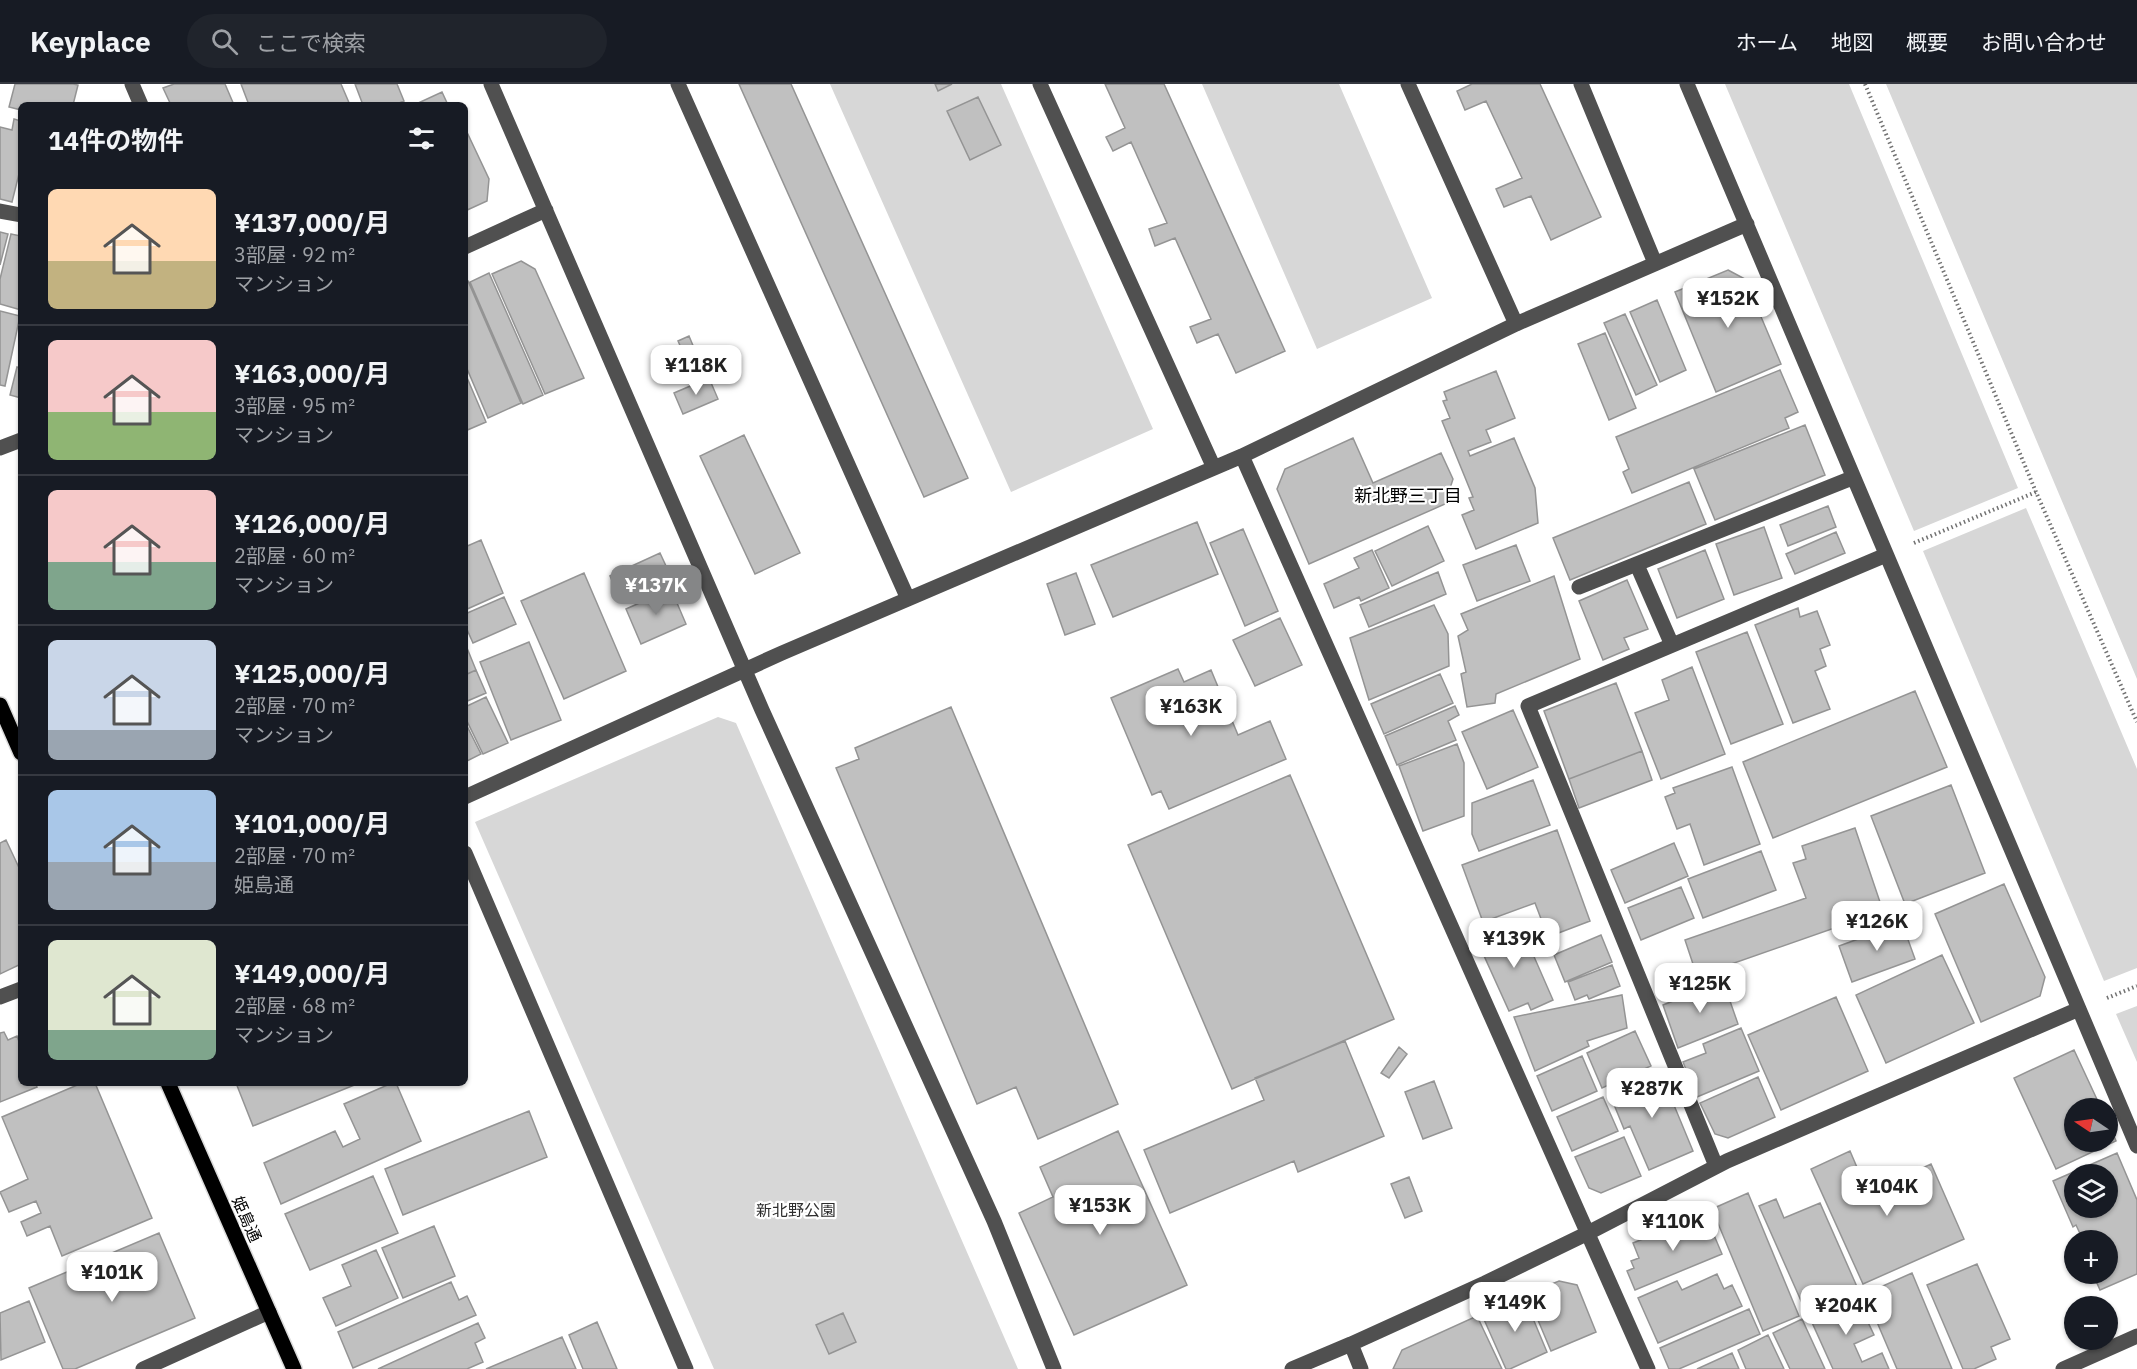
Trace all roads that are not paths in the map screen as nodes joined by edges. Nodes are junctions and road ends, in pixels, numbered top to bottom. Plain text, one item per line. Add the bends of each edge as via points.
1 (132, 84) edge
2 (491, 84) edge
3 (678, 84) edge
4 (1040, 84) edge
5 (1408, 84) edge
6 (1581, 84) edge
7 (1687, 84) edge
8 (140, 102) edge
9 (546, 210) junction
10 (0, 211) edge
11 (18, 214) edge
12 (1747, 224) junction
13 (468, 246) edge
14 (1655, 263) junction
15 (1516, 324) junction
16 (18, 441) edge
17 (0, 448) edge
18 (1242, 456) junction
19 (1214, 468) junction
20 (1852, 478) junction
21 (1886, 555) junction
22 (1638, 565) junction
23 (1579, 587) dead end
24 (908, 599) junction
25 (1672, 645) junction
26 (746, 669) junction
27 (0, 705) edge
28 (18, 746) edge
29 (468, 796) edge
30 (468, 860) edge
31 (18, 990) edge
32 (0, 997) edge
33 (2079, 1009) junction
34 (169, 1086) edge
35 (2137, 1146) edge
36 (1716, 1166) junction
37 (1587, 1234) junction
38 (269, 1312) junction
39 (2137, 1336) edge
40 (1351, 1344) junction
41 (142, 1369) edge
42 (294, 1369) edge
43 (686, 1369) edge
44 (1054, 1369) edge
45 (1292, 1369) edge
46 (1361, 1369) edge
47 (1648, 1369) edge
48 (2063, 1369) edge

1 - 8 street
2 - 9 street
3 - 24 street
4 - 19 street
5 - 15 street
6 - 14 street
7 - 12 street
9 - 13 street
9 - 26 street
10 - 11 street
12 - 14 street
12 - 20 street
14 - 15 street
15 - 18 street
16 - 17 street
18 - 19 street
18 - 37 street
19 - 24 street
20 - 21 street
20 - 22 street
21 - 25 street
21 - 33 street
22 - 23 street
22 - 25 street
24 - 26 street
25 - 36 street via 1528,706
26 - 29 street
26 - 44 street via 994,1221
27 - 28 main road
30 - 43 street
31 - 32 street
33 - 35 street
33 - 36 street
34 - 38 main road, 姫島通
36 - 37 street
37 - 40 street
37 - 47 street
38 - 41 street
38 - 42 main road, 姫島通
39 - 48 street
40 - 45 street
40 - 46 street

